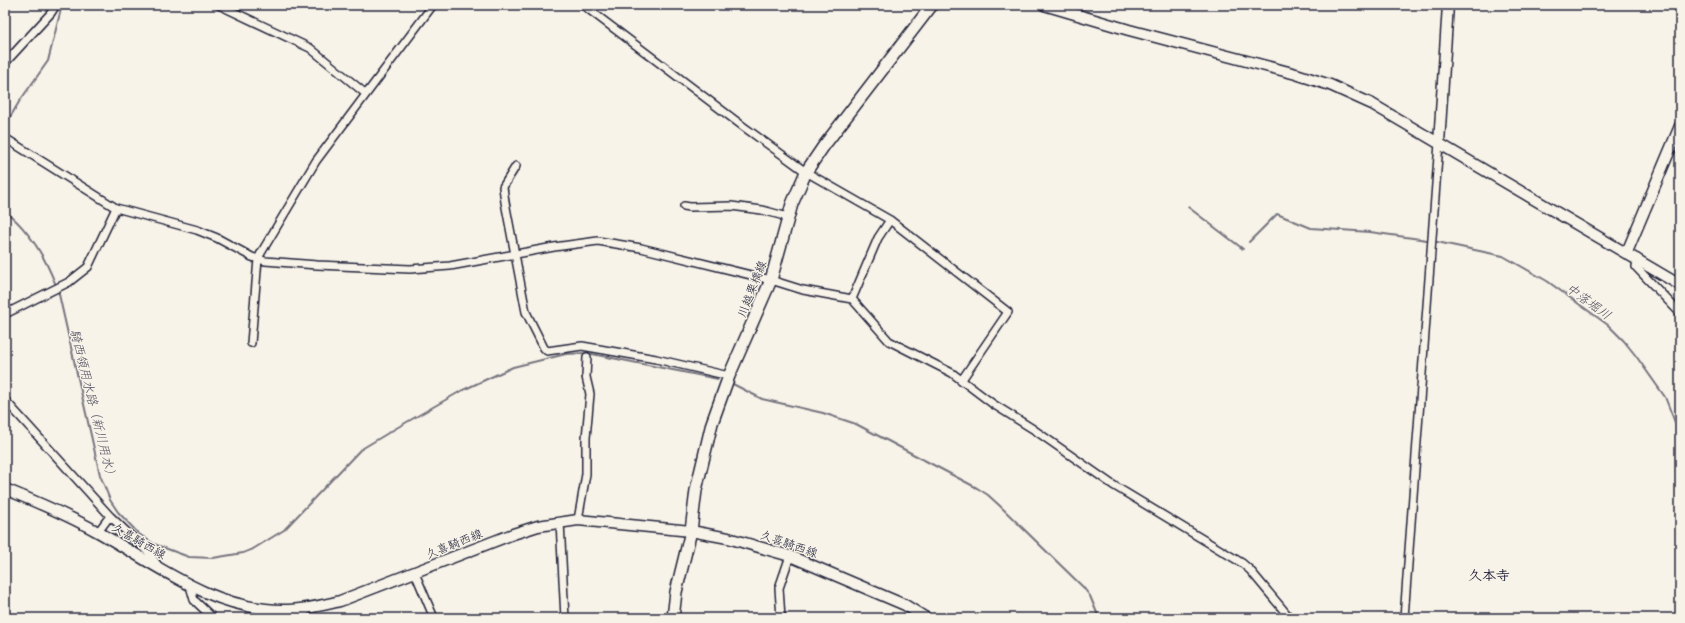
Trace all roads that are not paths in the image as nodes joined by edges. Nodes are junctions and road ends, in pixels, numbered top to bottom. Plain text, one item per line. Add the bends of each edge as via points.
1 (56, 5) edge
2 (219, 5) edge
3 (433, 5) edge
4 (583, 5) edge
5 (932, 5) edge
6 (1044, 5) edge
7 (1448, 5) edge
8 (228, 7) edge
9 (5, 63) edge
10 (366, 94) junction
11 (1680, 126) edge
12 (5, 138) edge
13 (1440, 143) junction
14 (516, 166) dead end
15 (806, 172) junction
16 (684, 206) dead end
17 (116, 208) junction
18 (788, 217) junction
19 (890, 220) junction
20 (1627, 252) junction
21 (516, 254) junction
22 (1636, 258) junction
23 (258, 259) junction
24 (771, 280) junction
25 (1680, 285) edge
26 (852, 299) junction
27 (1680, 313) edge
28 (5, 314) edge
29 (252, 343) dead end
30 (587, 357) dead end
31 (729, 376) junction
32 (961, 382) junction
33 (5, 400) edge
34 (5, 489) edge
35 (110, 516) junction
36 (578, 520) junction
37 (560, 522) junction
38 (691, 531) junction
39 (98, 532) junction
40 (790, 556) junction
41 (160, 568) junction
42 (415, 573) junction
43 (190, 586) junction
44 (313, 607) junction
45 (213, 618) edge
46 (296, 618) edge
47 (434, 618) edge
48 (565, 618) edge
49 (673, 618) edge
50 (781, 618) edge
51 (926, 618) edge
52 (1290, 618) edge
53 (1404, 618) edge

1 - 9 street
2 - 8 street
3 - 10 street
4 - 15 street
5 - 15 main road, 川越栗橋線
6 - 13 main road via 1330,85 1372,104
7 - 13 main road
8 - 10 street via 310,48
10 - 23 street via 306,175
11 - 20 main road
12 - 17 street
13 - 20 main road
13 - 53 street
14 - 21 street via 503,186
15 - 18 main road, 川越栗橋線
15 - 19 street
16 - 18 street via 731,206
17 - 23 street via 196,230
17 - 28 street via 88,267 69,282
18 - 24 main road, 川越栗橋線
19 - 26 street via 878,238
19 - 32 street via 1008,312
20 - 22 main road
21 - 23 street via 450,266 410,269 310,265
21 - 24 street via 598,241 641,248
21 - 31 street via 526,312 546,351 582,346 656,359
22 - 25 main road
22 - 27 street via 1636,267
23 - 29 street
24 - 26 street via 803,290
24 - 31 main road, 川越栗橋線
26 - 32 street via 889,341 952,374
30 - 36 street via 586,377 590,394 586,474
31 - 38 main road, 川越栗橋線 via 706,444 696,490
32 - 52 street via 1135,499 1242,563
33 - 35 street
34 - 39 main road, 久喜騎西線 via 36,501
35 - 39 street
35 - 41 street via 149,553
36 - 37 main road, 久喜騎西線
36 - 38 main road, 久喜騎西線
37 - 42 main road, 久喜騎西線 via 513,534
37 - 48 street
38 - 40 main road, 久喜騎西線 via 728,538
38 - 49 main road, 川越栗橋線 via 676,592
39 - 41 main road, 久喜騎西線
40 - 50 street via 779,588
40 - 51 main road, 久喜騎西線 via 905,605
41 - 43 main road, 久喜騎西線
42 - 44 main road, 久喜騎西線 via 340,601
42 - 47 street
43 - 44 main road, 久喜騎西線 via 233,603 260,608 283,610
43 - 45 street via 194,600
44 - 46 street

